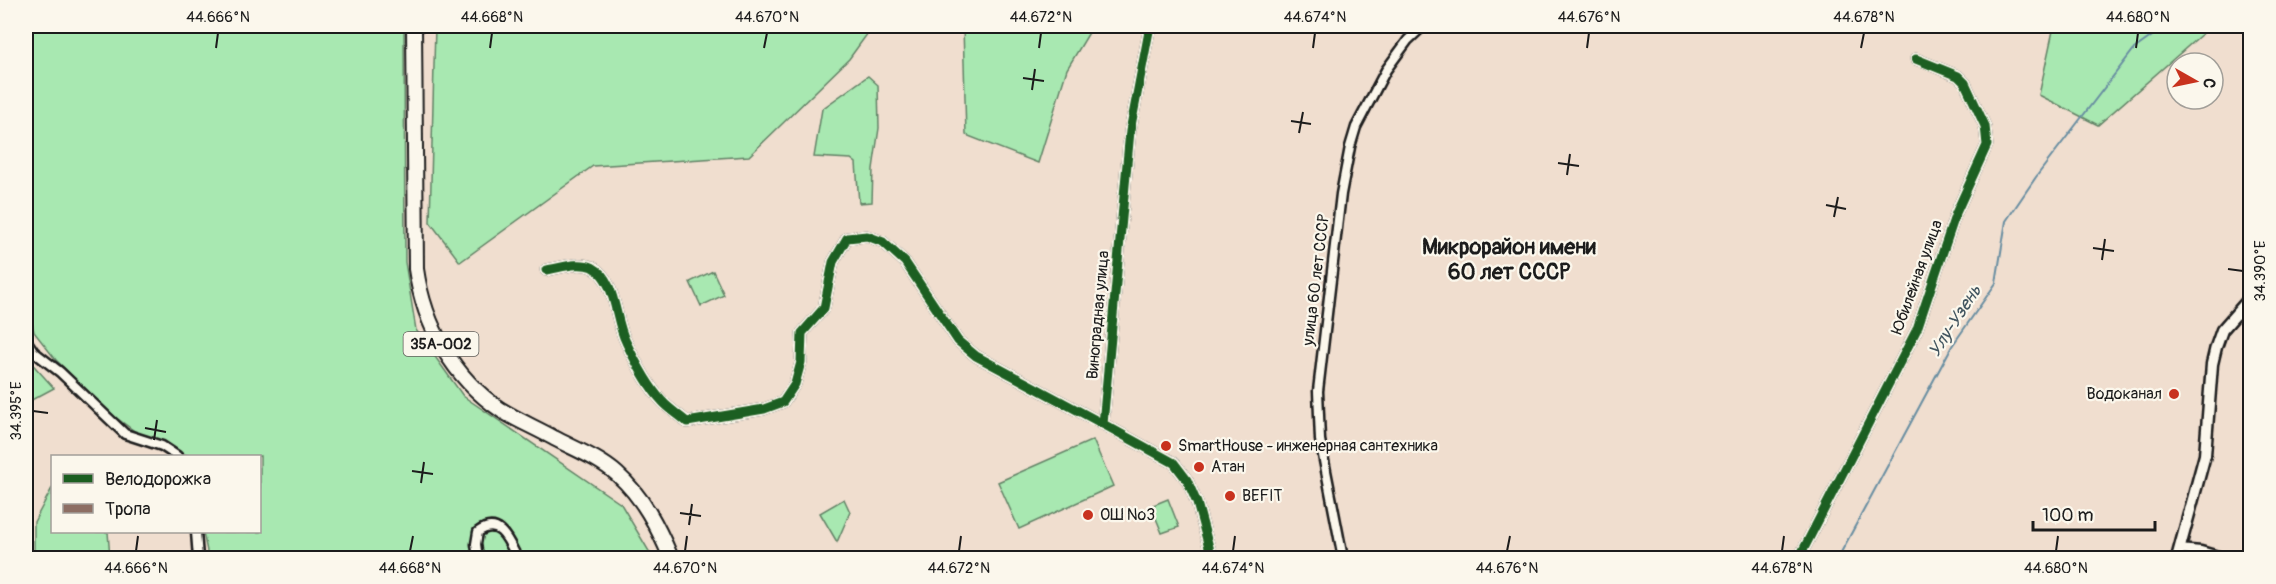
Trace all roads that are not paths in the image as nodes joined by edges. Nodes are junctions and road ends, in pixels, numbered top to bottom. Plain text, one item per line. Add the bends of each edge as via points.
1 (414, 26) edge
2 (1150, 26) edge
3 (1423, 26) edge
4 (1916, 59) dead end
5 (546, 270) dead end
6 (2250, 298) edge
7 (26, 340) edge
8 (1103, 424) junction
9 (176, 455) edge
10 (196, 533) edge
11 (2178, 554) edge
12 (2199, 555) edge
13 (198, 558) edge
14 (478, 558) edge
15 (517, 558) edge
16 (671, 558) edge
17 (1212, 558) edge
18 (1343, 558) edge
19 (1799, 558) edge
20 (2225, 558) edge

1 - 16 highway, 35А-002 via 416,269 418,291 429,322 456,366 481,394 502,410 616,473 649,512
2 - 8 street, Виноградная улица via 1130,131
3 - 18 street, улица 60 лет СССР via 1386,70 1356,127 1341,194 1318,391 1320,440
4 - 19 street, Юбилейная улица via 1958,76 1965,83 1985,126 1987,145 1956,213 1917,329
5 - 8 street via 589,266 604,277 625,340 640,367 662,401 687,422 783,402 795,384 802,333 824,308 833,262 847,238 867,236 883,242 905,262 958,341 976,357
6 - 11 street via 2222,330 2216,347 2205,455
7 - 9 street via 34,352 125,434 162,446
8 - 17 street via 1174,463 1197,503
10 - 13 street
11 - 12 street
12 - 20 street
14 - 15 street via 478,532 485,527 501,531

